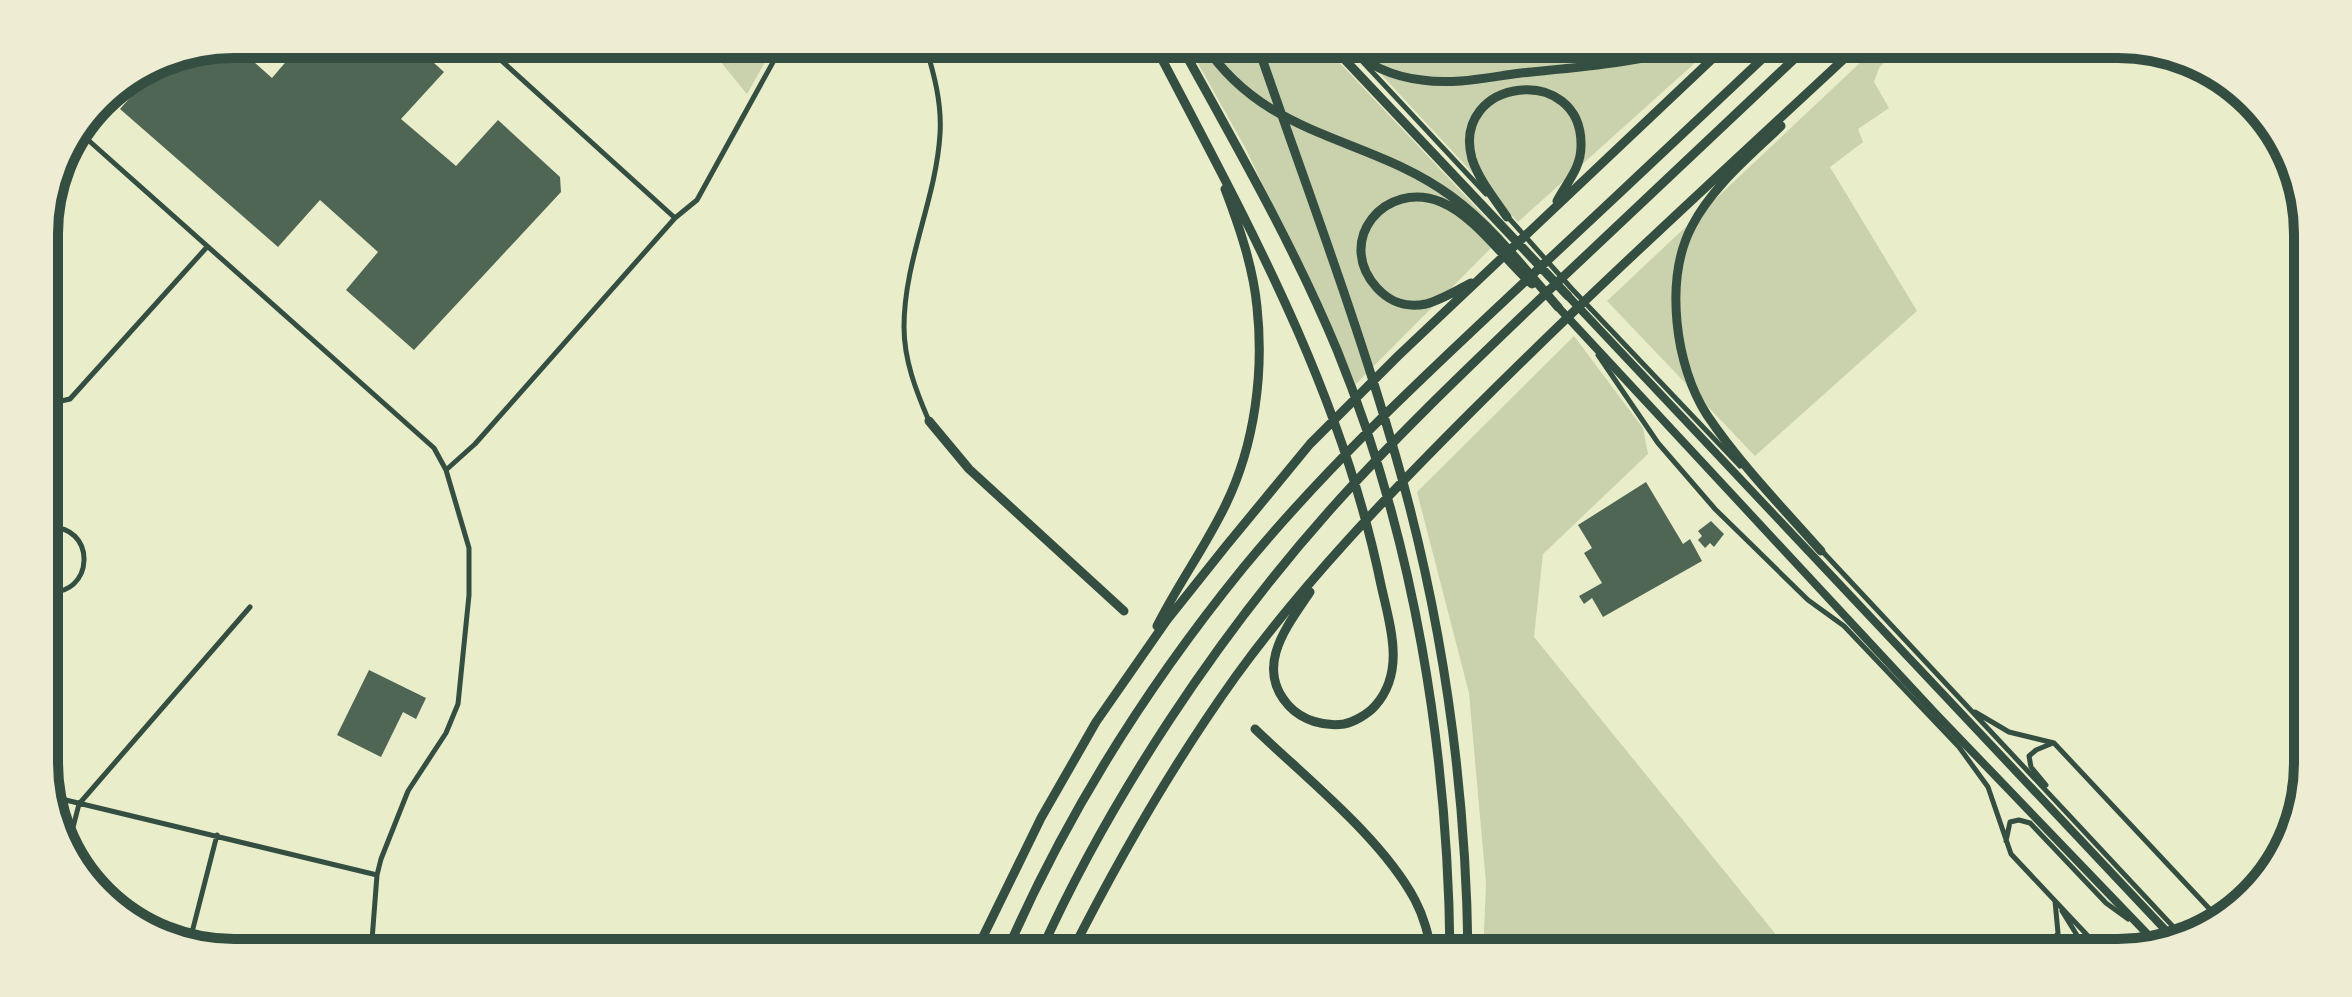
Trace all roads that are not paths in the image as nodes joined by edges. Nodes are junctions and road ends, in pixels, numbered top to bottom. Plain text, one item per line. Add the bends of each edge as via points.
1 (498, 58) edge
2 (775, 58) edge
3 (929, 58) edge
4 (1161, 58) edge
5 (1188, 58) edge
6 (1214, 58) edge
7 (1262, 58) edge
8 (1343, 58) edge
9 (1358, 58) edge
10 (1361, 58) edge
11 (1648, 58) edge
12 (1713, 58) edge
13 (1763, 58) edge
14 (1795, 58) edge
15 (1847, 58) edge
16 (1848, 58) edge
17 (86, 139) edge
18 (1211, 152) junction
19 (1553, 210) junction
20 (1507, 217) junction
21 (675, 218) junction
22 (207, 247) junction
23 (1478, 280) junction
24 (1568, 296) joint
25 (1558, 307) junction
26 (1586, 337) junction
27 (58, 402) edge
28 (929, 421) joint
29 (446, 470) junction
30 (58, 528) edge
31 (1821, 551) junction
32 (1337, 552) junction
33 (58, 589) edge
34 (250, 607) dead end
35 (1124, 611) dead end
36 (1844, 626) junction
37 (1145, 650) junction
38 (1879, 651) junction
39 (1967, 707) junction
40 (1936, 714) junction
41 (1255, 729) dead end
42 (2054, 743) junction
43 (1959, 747) junction
44 (62, 799) edge
45 (79, 804) junction
46 (2066, 811) junction
47 (72, 831) edge
48 (217, 835) junction
49 (2006, 842) junction
50 (377, 875) junction
51 (2055, 900) junction
52 (2212, 911) edge
53 (2176, 929) edge
54 (2145, 931) junction
55 (2167, 932) edge
56 (192, 933) edge
57 (2150, 936) edge
58 (372, 939) edge
59 (982, 939) edge
60 (1012, 939) edge
61 (1046, 939) edge
62 (1078, 939) edge
63 (1429, 939) edge
64 (1450, 939) edge
65 (1467, 939) edge
66 (2054, 939) edge
67 (2079, 939) edge
68 (2091, 939) edge

1 - 21 street
2 - 21 street via 697,200
3 - 28 street via 938,87 940,133 905,286 904,330 910,374
4 - 18 highway
5 - 64 highway via 1314,300 1362,414 1383,482 1433,720
6 - 25 highway via 1240,88 1276,114 1415,174 1451,196
7 - 65 highway via 1365,355 1424,573 1457,772
8 - 24 highway
9 - 20 street
10 - 11 highway via 1396,75 1442,81
12 - 19 highway
13 - 60 highway via 1411,388 1244,567 1189,637 1067,826
14 - 61 highway via 1421,413 1329,511 1217,652 1154,747 1101,832
15 - 32 highway via 1540,343
16 - 31 highway via 1708,202 1691,227 1676,290 1676,322 1705,412
17 - 22 street
18 - 32 highway via 1260,246 1327,398 1374,549 1392,639 1394,662 1383,697 1347,724 1322,724 1287,704 1276,684 1274,662 1278,640
18 - 37 highway via 1241,234 1257,304 1255,406 1227,502
19 - 20 highway via 1574,176 1579,131 1575,119 1549,93 1520,88 1488,103 1470,138 1482,181
19 - 23 highway
20 - 31 street
21 - 29 street
22 - 27 street via 70,399
22 - 29 street via 434,448
23 - 25 highway via 1428,303 1397,303 1386,298 1364,269 1365,231 1372,219 1406,196 1440,202 1466,218
23 - 37 highway via 1310,444
24 - 55 main road
25 - 26 main road
26 - 36 street via 1658,443 1715,509 1808,600
26 - 38 main road
28 - 35 highway via 969,469
29 - 50 street via 469,548 458,704 446,733 408,791
30 - 33 street via 72,533 85,560 71,586
31 - 39 street
32 - 62 highway via 1237,674 1172,769
34 - 45 street
36 - 38 street
36 - 43 street
37 - 59 highway via 1041,818
38 - 40 main road
39 - 42 street via 2009,732
39 - 46 street
40 - 43 street
40 - 54 main road
41 - 63 highway via 1373,842 1415,899
42 - 46 street via 2029,756 2031,767
42 - 52 street
43 - 49 street via 1988,787
44 - 45 street
45 - 47 street
45 - 48 street
46 - 53 street
48 - 50 street
48 - 56 street
49 - 51 street
49 - 54 street via 2010,822 2030,823 2106,903
50 - 58 street
51 - 66 street
51 - 67 street
51 - 68 street
54 - 57 main road

